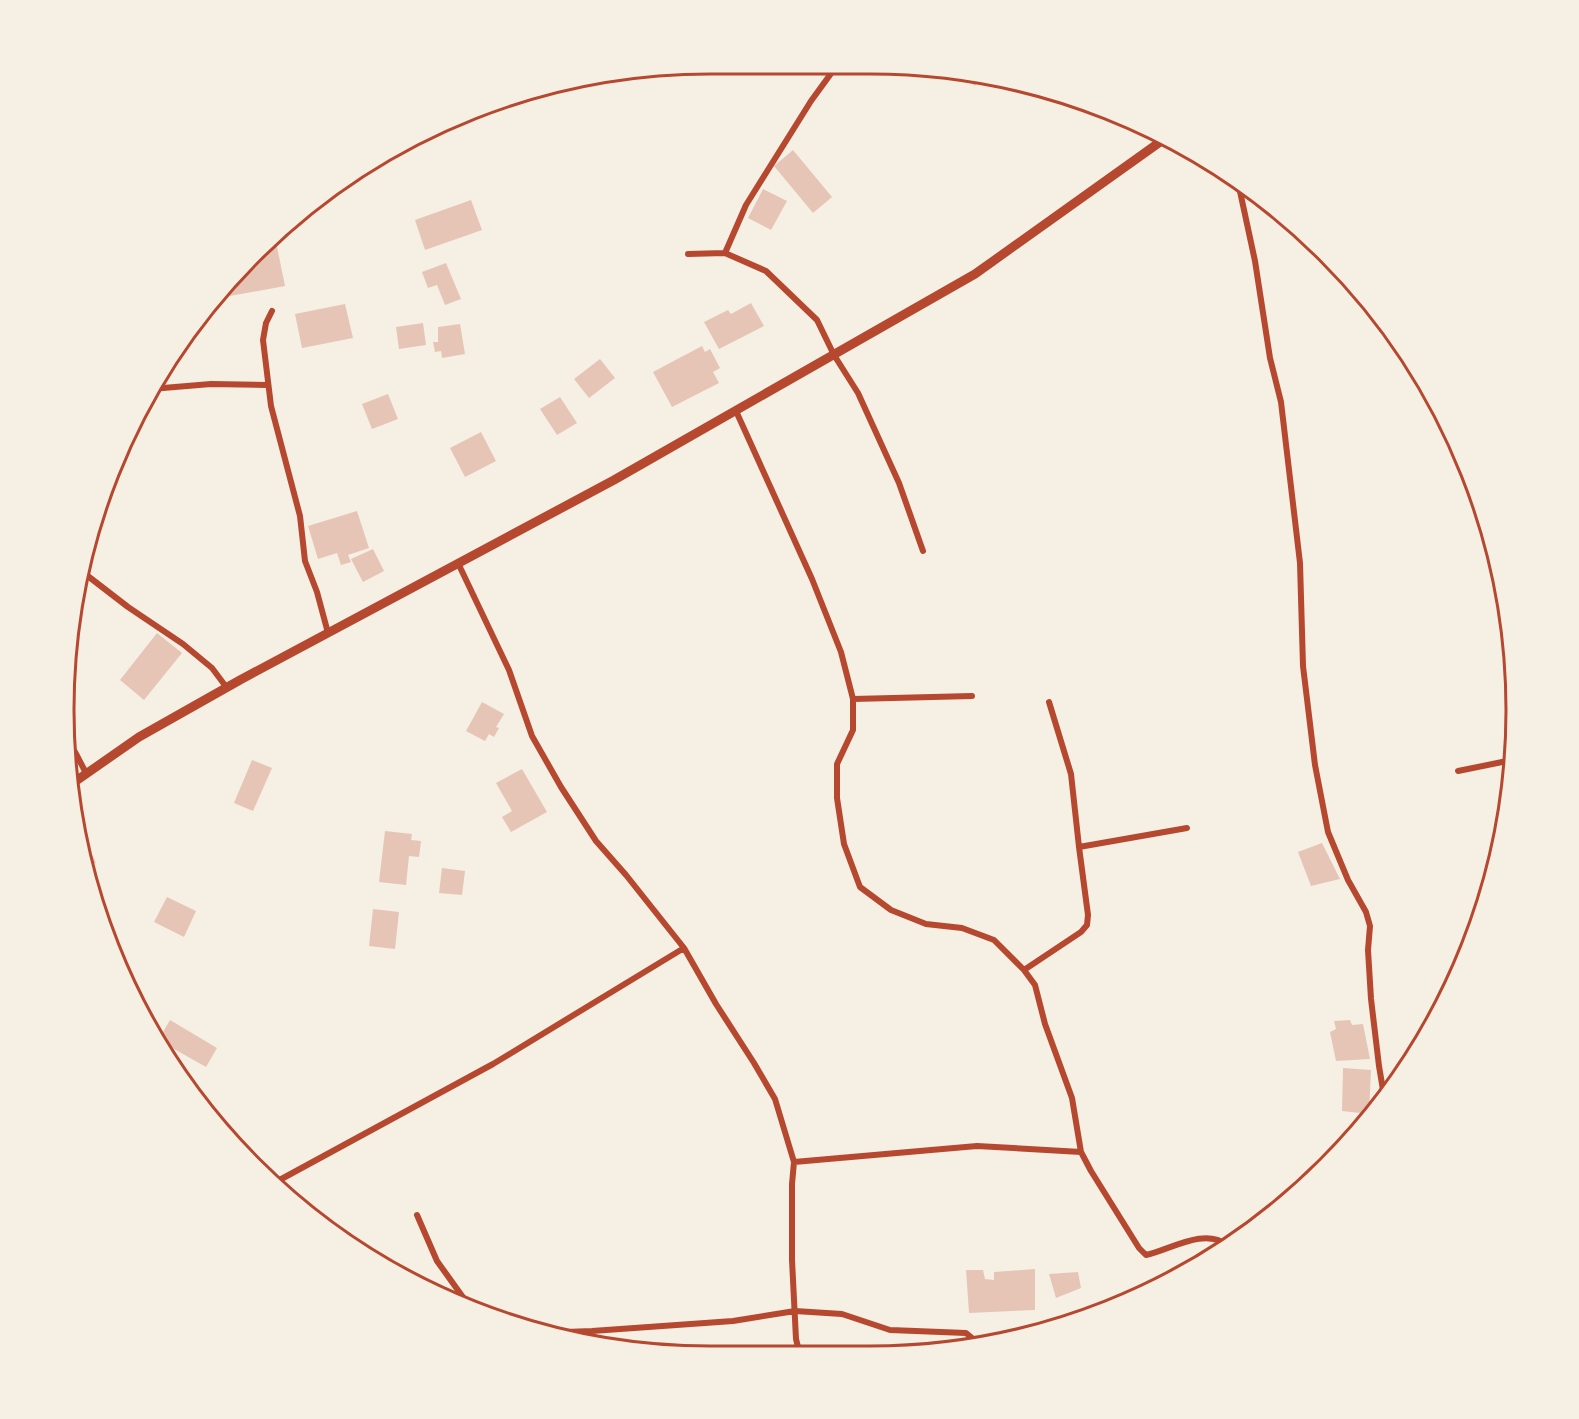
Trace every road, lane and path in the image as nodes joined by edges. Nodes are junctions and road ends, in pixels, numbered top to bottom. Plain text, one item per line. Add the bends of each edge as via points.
1 (831, 74) edge
2 (1159, 143) edge
3 (1240, 193) edge
4 (725, 253) junction
5 (688, 254) dead end
6 (272, 311) dead end
7 (834, 355) junction
8 (268, 385) junction
9 (161, 388) edge
10 (736, 411) junction
11 (922, 551) dead end
12 (458, 563) junction
13 (88, 576) edge
14 (328, 633) junction
15 (227, 688) junction
16 (972, 696) dead end
17 (853, 699) junction
18 (1049, 702) dead end
19 (75, 752) edge
20 (1503, 762) edge
21 (1458, 771) dead end
22 (86, 773) junction
23 (78, 779) edge
24 (1187, 828) dead end
25 (1079, 847) junction
26 (684, 948) junction
27 (1024, 970) junction
28 (1382, 1086) edge
29 (1081, 1152) junction
30 (794, 1162) junction
31 (281, 1179) edge
32 (417, 1215) dead end
33 (1219, 1241) edge
34 (461, 1295) edge
35 (795, 1311) junction
36 (592, 1331) junction
37 (578, 1332) edge
38 (593, 1334) edge
39 (971, 1337) edge
40 (798, 1346) edge

1 - 4 street via 746,206
2 - 7 main road via 975,274
3 - 28 street via 1281,402 1300,563 1303,666 1315,765 1328,832 1370,926 1371,999
4 - 5 street
4 - 7 street via 765,271 817,320
6 - 8 street via 263,340
7 - 10 main road
7 - 11 street via 858,393 899,483
8 - 9 street
8 - 14 street via 300,516 305,561
10 - 12 main road
10 - 17 street via 812,579 841,652
12 - 14 main road
12 - 26 street via 509,670 532,736 561,787 596,841
13 - 15 street via 183,644 212,668
14 - 15 main road
15 - 22 main road via 139,737
16 - 17 street
17 - 27 street via 854,730 837,764 837,798 844,844 860,887 891,910 926,924 962,928 994,940
18 - 25 street via 1071,774
19 - 22 street
20 - 21 street
22 - 23 main road
24 - 25 street
25 - 27 street via 1087,925
26 - 30 street via 775,1099
26 - 31 street via 493,1064
27 - 29 street via 1035,985 1072,1098
29 - 30 street via 977,1146
29 - 33 street via 1146,1255 1186,1241
30 - 35 street
32 - 34 street via 436,1262
35 - 36 street via 733,1321
35 - 39 street via 842,1314 890,1330 966,1333
35 - 40 street
36 - 37 street
36 - 38 street

